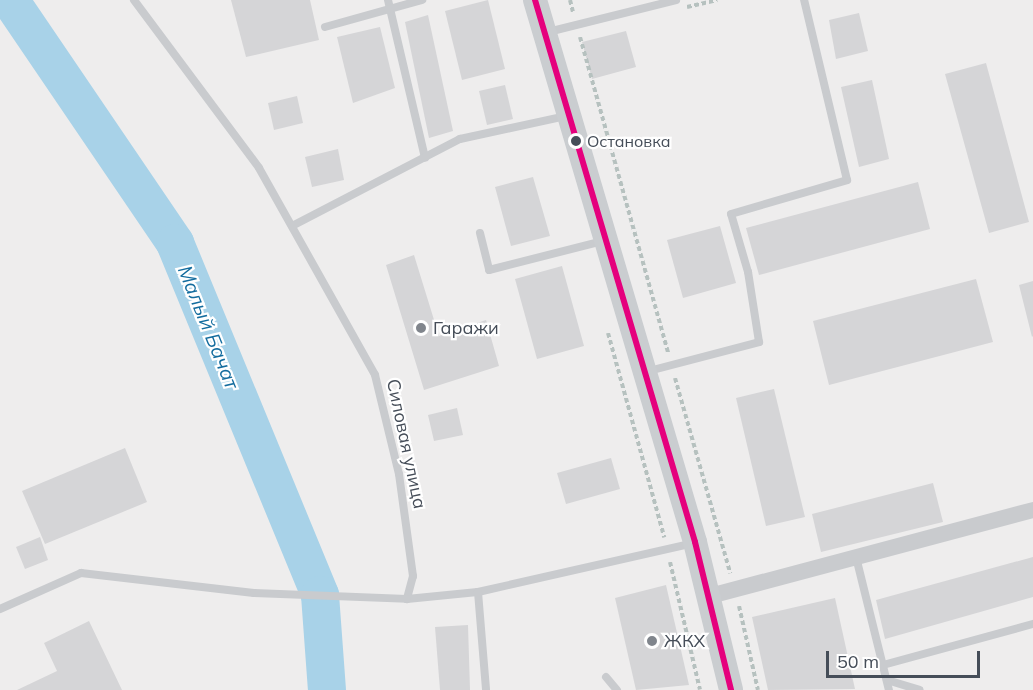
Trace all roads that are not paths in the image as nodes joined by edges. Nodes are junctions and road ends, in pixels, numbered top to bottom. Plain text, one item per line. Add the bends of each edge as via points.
1 (134, 0) edge
2 (422, 0) edge
3 (535, 0) edge
4 (676, 0) edge
5 (804, 0) edge
6 (389, 4) edge
7 (325, 27) dead end
8 (543, 33) junction
9 (570, 116) junction
10 (425, 158) junction
11 (292, 226) junction
12 (480, 233) dead end
13 (606, 240) junction
14 (645, 372) junction
15 (1033, 510) edge
16 (695, 542) junction
17 (856, 557) junction
18 (478, 592) junction
19 (710, 596) junction
20 (407, 599) junction
21 (0, 609) edge
22 (1033, 624) edge
23 (883, 665) junction
24 (606, 677) dead end
25 (887, 680) junction
26 (726, 689) edge
27 (486, 690) edge
28 (617, 690) edge
29 (889, 690) edge
30 (919, 690) edge

1 - 11 lane, Силовая улица via 260,168
2 - 6 lane
3 - 8 street
4 - 8 lane
5 - 14 lane via 847,180 731,214 748,272 759,342
6 - 7 lane
6 - 10 lane
8 - 9 street
9 - 10 lane via 460,140
9 - 13 street
10 - 11 lane
11 - 20 lane, Силовая улица via 375,375 400,485 413,576
12 - 13 lane via 489,270
13 - 14 street
14 - 16 street
15 - 17 street
16 - 18 lane
16 - 19 street
17 - 19 street
17 - 23 lane
18 - 20 lane
18 - 27 lane
19 - 26 street
20 - 21 lane via 254,593 81,573
22 - 23 lane
23 - 25 lane
24 - 28 lane
25 - 29 lane
25 - 30 lane

